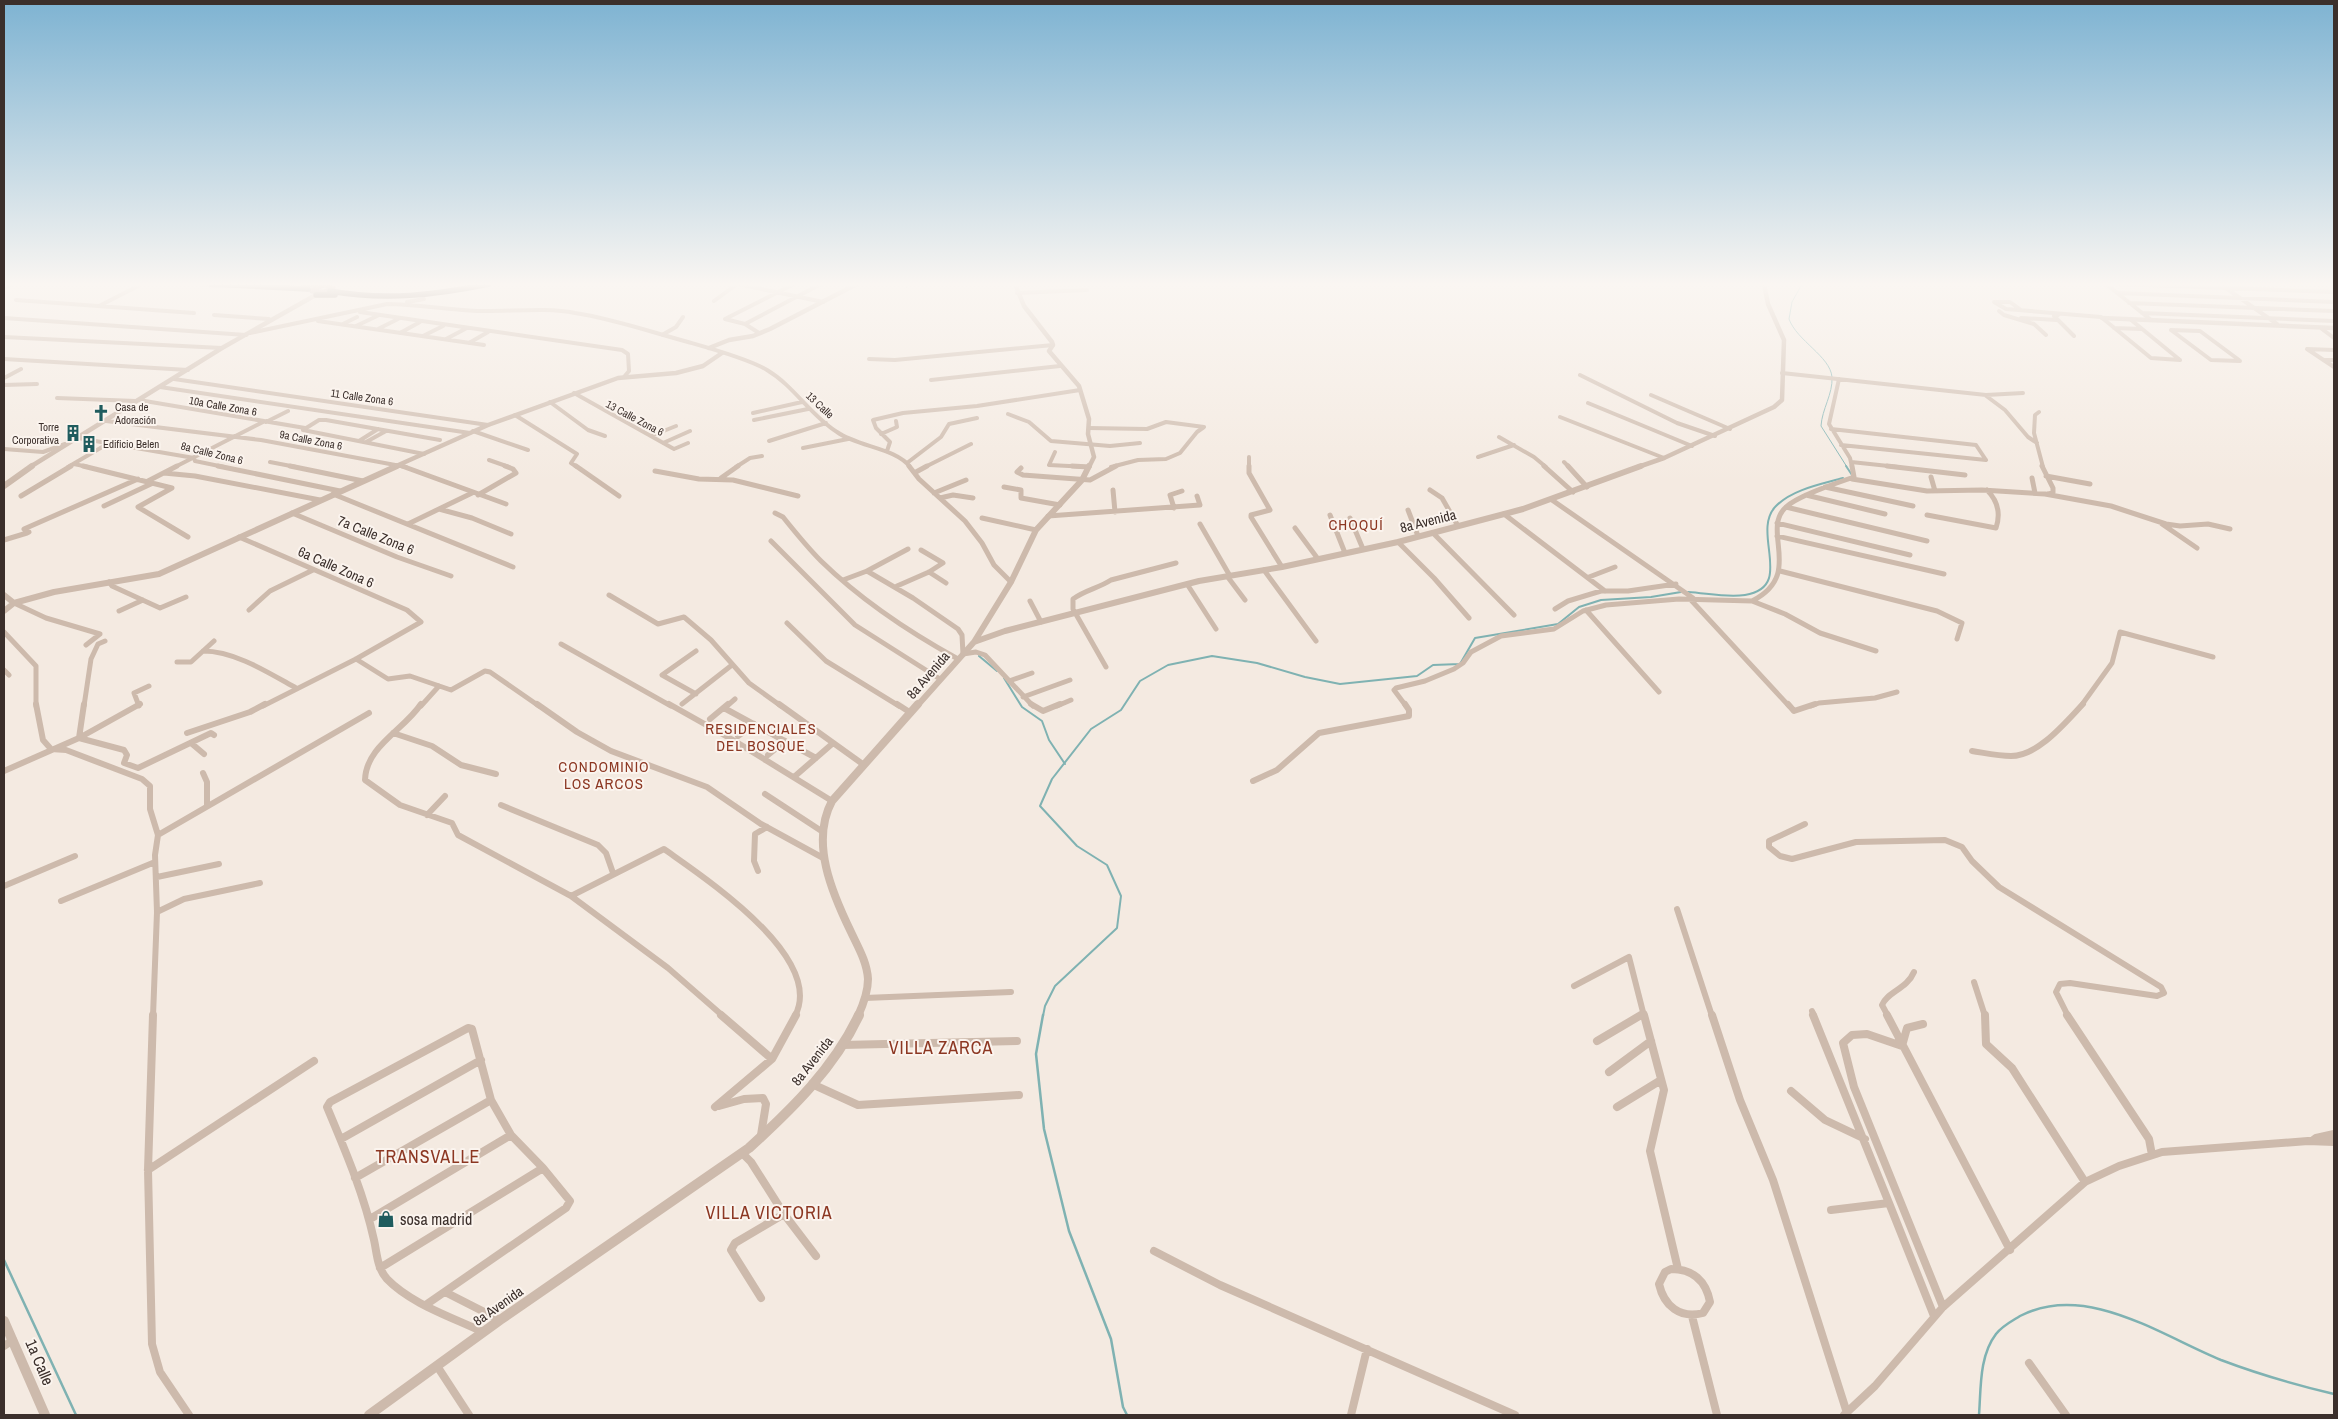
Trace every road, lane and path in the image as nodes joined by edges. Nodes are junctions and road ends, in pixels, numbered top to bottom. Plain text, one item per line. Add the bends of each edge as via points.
1 (219, 350) edge
2 (623, 350) edge
3 (715, 350) edge
4 (998, 350) edge
5 (1050, 350) edge
6 (1782, 350) edge
7 (2141, 350) edge
8 (2170, 350) edge
9 (2198, 350) edge
10 (2226, 350) edge
11 (2309, 350) edge
12 (722, 353) junction
13 (4, 359) edge
14 (868, 359) dead end
15 (2323, 360) junction
16 (2334, 360) edge
17 (1060, 366) junction
18 (2334, 367) edge
19 (21, 369) dead end
20 (188, 370) junction
21 (1782, 373) junction
22 (1580, 375) dead end
23 (624, 377) junction
24 (4, 378) edge
25 (174, 378) junction
26 (1837, 379) junction
27 (931, 380) dead end
28 (37, 384) dead end
29 (4, 385) edge
30 (160, 387) junction
31 (1080, 390) junction
32 (574, 393) junction
33 (2023, 393) dead end
34 (1981, 394) junction
35 (1651, 395) dead end
36 (57, 398) dead end
37 (138, 401) junction
38 (550, 402) junction
39 (802, 402) junction
40 (1588, 403) dead end
41 (808, 409) junction
42 (288, 411) dead end
43 (2039, 412) dead end
44 (753, 413) dead end
45 (1008, 414) dead end
46 (515, 415) junction
47 (1560, 417) dead end
48 (977, 418) dead end
49 (754, 420) dead end
50 (106, 421) junction
51 (896, 421) dead end
52 (265, 422) junction
53 (826, 423) junction
54 (488, 425) junction
55 (676, 426) dead end
56 (1089, 428) junction
57 (304, 429) junction
58 (378, 429) junction
59 (1730, 429) junction
60 (1831, 429) junction
61 (386, 431) junction
62 (472, 432) junction
63 (690, 432) dead end
64 (881, 434) junction
65 (605, 436) dead end
66 (651, 436) junction
67 (1715, 436) junction
68 (234, 437) junction
69 (1499, 437) dead end
70 (78, 438) junction
71 (848, 439) junction
72 (440, 440) dead end
73 (769, 440) dead end
74 (358, 441) junction
75 (366, 442) junction
76 (663, 442) junction
77 (109, 443) junction
78 (688, 443) dead end
79 (1140, 443) dead end
80 (2037, 443) junction
81 (68, 444) junction
82 (971, 444) dead end
83 (1091, 444) junction
84 (1514, 445) junction
85 (1692, 446) junction
86 (1841, 446) junction
87 (803, 448) dead end
88 (4, 449) edge
89 (528, 450) dead end
90 (887, 451) junction
91 (1055, 452) dead end
92 (424, 454) junction
93 (762, 456) dead end
94 (1249, 457) dead end
95 (1478, 457) dead end
96 (194, 458) junction
97 (1664, 458) junction
98 (489, 460) dead end
99 (270, 462) dead end
100 (1564, 462) dead end
101 (1851, 462) junction
102 (907, 463) junction
103 (74, 464) junction
104 (397, 466) junction
105 (1021, 468) dead end
106 (1090, 468) junction
107 (655, 471) dead end
108 (916, 472) junction
109 (164, 473) junction
110 (1965, 475) dead end
111 (1931, 476) dead end
112 (2046, 476) junction
113 (2032, 478) dead end
114 (138, 479) junction
115 (719, 479) junction
116 (1852, 479) junction
117 (966, 480) dead end
118 (1082, 480) junction
119 (363, 481) junction
120 (150, 482) junction
121 (2090, 484) dead end
122 (4, 486) edge
123 (1004, 487) dead end
124 (1587, 487) junction
125 (1825, 487) junction
126 (1113, 490) dead end
127 (1430, 490) dead end
128 (1987, 490) junction
129 (340, 491) junction
130 (1182, 491) dead end
131 (1573, 492) junction
132 (1935, 492) junction
133 (472, 493) junction
134 (2035, 493) junction
135 (333, 494) junction
136 (934, 494) junction
137 (2046, 494) junction
138 (478, 495) junction
139 (1806, 495) junction
140 (21, 496) dead end
141 (619, 496) dead end
142 (798, 496) dead end
143 (1197, 496) dead end
144 (940, 498) junction
145 (973, 498) dead end
146 (320, 500) junction
147 (1552, 500) junction
148 (506, 504) dead end
149 (1060, 505) junction
150 (104, 506) dead end
151 (1913, 506) dead end
152 (1786, 507) junction
153 (1174, 508) junction
154 (439, 509) junction
155 (1408, 510) dead end
156 (1115, 512) junction
157 (292, 513) junction
158 (775, 513) dead end
159 (1504, 514) junction
160 (1885, 514) dead end
161 (1330, 515) dead end
162 (1927, 515) dead end
163 (1048, 516) junction
164 (982, 518) dead end
165 (1350, 518) dead end
166 (2153, 520) junction
167 (1777, 523) junction
168 (408, 524) junction
169 (1200, 524) dead end
170 (1458, 526) junction
171 (1295, 528) dead end
172 (2230, 529) dead end
173 (1036, 530) junction
174 (1433, 533) junction
175 (511, 534) dead end
176 (1418, 536) junction
177 (1777, 536) junction
178 (188, 537) dead end
179 (239, 537) junction
180 (4, 540) edge
181 (771, 541) dead end
182 (1926, 541) dead end
183 (1398, 542) junction
184 (2197, 548) dead end
185 (908, 549) dead end
186 (1363, 549) junction
187 (921, 550) dead end
188 (1345, 553) junction
189 (1910, 555) dead end
190 (1318, 559) junction
191 (1176, 563) dead end
192 (513, 566) dead end
193 (1282, 566) junction
194 (1616, 567) dead end
195 (313, 570) junction
196 (1264, 570) junction
197 (867, 571) junction
198 (1780, 571) junction
199 (929, 572) junction
200 (1944, 574) dead end
201 (451, 576) dead end
202 (1228, 576) junction
203 (1589, 577) junction
204 (842, 580) junction
205 (109, 582) junction
206 (1011, 582) junction
207 (946, 584) dead end
208 (1187, 584) junction
209 (897, 586) junction
210 (1677, 586) junction
211 (1605, 591) junction
212 (4, 595) edge
213 (609, 595) dead end
214 (186, 597) dead end
215 (1690, 598) junction
216 (143, 600) junction
217 (1245, 600) dead end
218 (1030, 601) dead end
219 (1752, 601) junction
220 (14, 603) junction
221 (1555, 609) dead end
222 (119, 610) dead end
223 (248, 610) dead end
224 (1586, 610) junction
225 (4, 611) edge
226 (1077, 613) junction
227 (1514, 615) dead end
228 (1469, 618) dead end
229 (1041, 622) junction
230 (786, 623) dead end
231 (1216, 629) dead end
232 (4, 632) edge
233 (1957, 639) dead end
234 (105, 641) dead end
235 (214, 641) dead end
236 (1316, 641) dead end
237 (974, 642) junction
238 (86, 644) dead end
239 (560, 644) dead end
240 (203, 651) junction
241 (696, 651) dead end
242 (1876, 651) dead end
243 (960, 657) junction
244 (2213, 657) dead end
245 (356, 659) junction
246 (177, 662) dead end
247 (732, 665) junction
248 (1106, 667) dead end
249 (4, 670) edge
250 (1032, 672) dead end
251 (9, 675) dead end
252 (940, 679) junction
253 (1070, 680) dead end
254 (1009, 681) junction
255 (148, 686) dead end
256 (439, 686) junction
257 (296, 688) junction
258 (1659, 692) dead end
259 (1897, 692) dead end
260 (696, 694) junction
261 (1023, 697) junction
262 (735, 699) dead end
263 (1071, 700) dead end
264 (682, 704) dead end
265 (724, 708) junction
266 (369, 712) dead end
267 (911, 713) junction
268 (710, 719) dead end
269 (754, 724) junction
270 (187, 733) dead end
271 (394, 733) junction
272 (214, 736) dead end
273 (738, 736) dead end
274 (80, 738) junction
275 (785, 741) junction
276 (191, 743) junction
277 (832, 744) junction
278 (51, 750) junction
279 (1972, 751) dead end
280 (204, 754) dead end
281 (768, 755) dead end
282 (816, 758) junction
283 (864, 765) junction
284 (4, 771) edge
285 (203, 773) dead end
286 (496, 774) dead end
287 (794, 777) junction
288 (1253, 781) dead end
289 (765, 794) dead end
290 (444, 796) dead end
291 (832, 801) junction
292 (208, 805) junction
293 (501, 805) dead end
294 (428, 815) junction
295 (1805, 824) dead end
296 (767, 827) junction
297 (823, 832) junction
298 (158, 835) junction
299 (75, 856) dead end
300 (825, 859) junction
301 (155, 862) junction
302 (219, 864) dead end
303 (758, 871) dead end
304 (613, 872) junction
305 (157, 877) junction
306 (260, 883) dead end
307 (4, 886) edge
308 (571, 896) junction
309 (61, 901) dead end
310 (1677, 909) dead end
311 (157, 912) junction
312 (1914, 972) dead end
313 (1974, 982) dead end
314 (1574, 986) dead end
315 (1011, 992) dead end
316 (865, 998) junction
317 (1812, 1011) dead end
318 (1644, 1013) junction
319 (1923, 1024) dead end
320 (1017, 1041) dead end
321 (1597, 1041) dead end
322 (1651, 1042) junction
323 (842, 1045) junction
324 (1902, 1046) junction
325 (772, 1059) junction
326 (481, 1060) junction
327 (314, 1061) dead end
328 (1609, 1072) dead end
329 (1661, 1080) junction
330 (812, 1084) junction
331 (1791, 1092) dead end
332 (1019, 1095) dead end
333 (491, 1100) junction
334 (1617, 1106) dead end
335 (2334, 1134) edge
336 (511, 1135) junction
337 (340, 1139) junction
338 (760, 1139) junction
339 (1865, 1139) junction
340 (2312, 1141) junction
341 (2334, 1142) edge
342 (742, 1153) junction
343 (2152, 1155) junction
344 (543, 1168) junction
345 (148, 1170) junction
346 (355, 1178) junction
347 (2085, 1182) junction
348 (1889, 1202) junction
349 (1831, 1210) dead end
350 (784, 1214) junction
351 (370, 1219) junction
352 (2010, 1250) junction
353 (1154, 1251) dead end
354 (816, 1256) dead end
355 (380, 1268) junction
356 (1678, 1268) junction
357 (446, 1292) junction
358 (761, 1298) dead end
359 (427, 1304) junction
360 (1942, 1307) junction
361 (1692, 1316) junction
362 (1934, 1316) junction
363 (500, 1320) junction
364 (4, 1322) edge
365 (483, 1332) junction
366 (8, 1343) edge
367 (1367, 1349) junction
368 (2029, 1363) dead end
369 (437, 1366) junction
370 (1845, 1414) edge
371 (45, 1415) edge
372 (190, 1415) edge
373 (369, 1415) edge
374 (469, 1415) edge
375 (1351, 1415) edge
376 (1516, 1415) edge
377 (1717, 1415) edge
378 (2066, 1415) edge

1 - 20 street
2 - 23 street via 628,354 629,370
3 - 12 street, 13 Calle
4 - 14 street via 895,360
5 - 17 street
6 - 21 street, 8a Avenida
7 - 8 street via 2151,358 2181,359
9 - 10 street via 2211,360 2240,361
11 - 15 street
12 - 23 street via 709,363 683,372
12 - 39 street, 13 Calle via 771,373
13 - 20 street
15 - 16 street
15 - 18 street
17 - 27 street
17 - 31 street
19 - 24 street
20 - 25 street
21 - 26 street
21 - 59 street, 8a Avenida via 1780,404
22 - 67 street via 1677,423
23 - 32 street
25 - 30 street
25 - 54 street, 11 Calle Zona 6
26 - 34 street
26 - 60 street via 1829,421
28 - 29 street
30 - 37 street
30 - 62 street
31 - 56 street
31 - 64 street via 977,406 903,413 872,420
32 - 38 street
32 - 66 street, 13 Calle Zona 6
33 - 34 street
34 - 80 street via 2005,410
35 - 59 street
36 - 37 street, 10a Calle Zona 6
37 - 50 street
37 - 52 street, 10a Calle Zona 6
38 - 46 street
38 - 65 street via 590,431
39 - 41 street, 13 Calle
39 - 44 street
40 - 85 street
41 - 49 street
41 - 53 street, 13 Calle
42 - 52 street
43 - 80 street via 2035,415
45 - 83 street via 1029,422 1051,441
46 - 54 street
46 - 141 street via 577,454 571,463
47 - 97 street
48 - 102 street via 949,424 941,437
50 - 68 street, 9a Calle Zona 6
50 - 70 street
51 - 64 street via 897,427
52 - 57 street, 10a Calle Zona 6
52 - 68 street
53 - 71 street, 13 Calle
53 - 73 street
54 - 62 street
55 - 66 street
56 - 83 street
56 - 118 street via 1147,429 1162,422 1204,427 1184,451 1170,457 1138,460 1109,468 1090,480
57 - 58 street via 322,420
57 - 74 street, 10a Calle Zona 6
58 - 61 street
58 - 74 street
59 - 67 street, 8a Avenida
60 - 86 street
60 - 86 street via 1976,445 1986,460
61 - 72 street
61 - 75 street
62 - 89 street
62 - 92 street
63 - 76 street
64 - 90 street via 890,442
66 - 76 street, 13 Calle Zona 6
67 - 85 street, 8a Avenida
68 - 96 street
68 - 104 street, 9a Calle Zona 6
69 - 84 street
70 - 77 street, 8a Calle Zona 6
70 - 81 street
71 - 87 street
71 - 90 street, 13 Calle
74 - 75 street, 10a Calle Zona 6
75 - 92 street, 10a Calle Zona 6
76 - 78 street, 13 Calle Zona 6 via 674,449
77 - 96 street, 8a Calle Zona 6
77 - 103 street
79 - 83 street
80 - 112 street
81 - 88 street via 43,452
81 - 122 street
82 - 108 street
83 - 106 street via 1094,454
84 - 95 street
84 - 131 street via 1534,457
85 - 97 street, 8a Avenida
86 - 101 street
90 - 102 street, 13 Calle
91 - 106 street via 1049,465
92 - 104 street
93 - 115 street via 750,458
94 - 193 street via 1249,473 1270,510 1250,518
96 - 109 street
96 - 129 street, 8a Calle Zona 6 via 202,463
97 - 124 street, 8a Avenida
98 - 138 street via 516,473
99 - 119 street
100 - 124 street
101 - 110 street
101 - 116 street
102 - 108 street, 13 Calle
103 - 114 street
103 - 140 street
104 - 119 street
104 - 133 street, 9a Calle Zona 6
105 - 118 street via 1017,472 1023,475
106 - 118 street
107 - 115 street
108 - 136 street, 13 Calle
109 - 120 street
109 - 146 street via 267,488
111 - 132 street
112 - 121 street
112 - 137 street via 2053,490 2052,494
113 - 134 street
114 - 120 street
114 - 180 street via 24,529 27,533
115 - 142 street
116 - 125 street
116 - 132 street
117 - 136 street
118 - 149 street
119 - 129 street
120 - 150 street
120 - 178 street via 172,488 138,506
123 - 149 street via 1022,490 1021,498
124 - 131 street, 8a Avenida
125 - 139 street
125 - 151 street
126 - 156 street
127 - 170 street via 1442,498
128 - 132 street
128 - 134 street
128 - 162 street via 1998,507 2000,520 1996,528
129 - 135 street
130 - 153 street via 1170,495
131 - 147 street, 8a Avenida
133 - 138 street, 9a Calle Zona 6
133 - 154 street
134 - 137 street
135 - 146 street
135 - 168 street
136 - 144 street, 13 Calle
137 - 166 street via 2111,506
138 - 148 street, 9a Calle Zona 6
139 - 152 street
139 - 160 street
143 - 153 street via 1201,505
144 - 145 street via 953,495
144 - 206 street, 13 Calle via 965,521 982,542 994,565
146 - 157 street
147 - 159 street, 8a Avenida
147 - 210 street
149 - 163 street
152 - 167 street
152 - 182 street
153 - 156 street
154 - 168 street
154 - 175 street
155 - 176 street
156 - 163 street
157 - 179 street
157 - 201 street, 7a Calle Zona 6
158 - 204 street
159 - 170 street, 8a Avenida
159 - 203 street
161 - 188 street
163 - 173 street
164 - 173 street
165 - 186 street
166 - 172 street
166 - 184 street
167 - 177 street
167 - 189 street
168 - 192 street
169 - 202 street
170 - 174 street, 8a Avenida
171 - 190 street
173 - 206 street
174 - 176 street, 8a Avenida
174 - 227 street
176 - 183 street, 8a Avenida
177 - 198 street
177 - 200 street
179 - 195 street, 6a Calle Zona 6
179 - 205 street via 158,574
181 - 252 street via 855,625
183 - 186 street, 8a Avenida
183 - 228 street
185 - 197 street
186 - 188 street, 8a Avenida
187 - 199 street via 943,562
188 - 190 street, 8a Avenida
190 - 193 street, 8a Avenida
191 - 226 street via 1111,580 1081,594 1073,599 1073,609
193 - 196 street, 8a Avenida
194 - 203 street
195 - 223 street via 270,591
195 - 245 street, 6a Calle Zona 6 via 407,610 420,622
196 - 202 street, 8a Avenida
196 - 236 street
197 - 204 street
197 - 209 street
198 - 219 street via 1760,597
198 - 233 street via 1950,616 1962,622
199 - 207 street
199 - 209 street
202 - 208 street, 8a Avenida
202 - 217 street
203 - 211 street
204 - 243 street via 927,642
205 - 216 street
205 - 220 street
206 - 237 street
208 - 226 street, 8a Avenida
208 - 231 street
209 - 243 street via 904,594 958,629 962,635
210 - 211 street
210 - 215 street
211 - 221 street via 1568,601
212 - 220 street
213 - 247 street via 658,624 684,617 711,640
214 - 216 street via 160,608
215 - 219 street
215 - 224 street via 1606,605
215 - 259 street via 1794,710 1819,703 1873,699
216 - 222 street
218 - 229 street
219 - 242 street via 1820,633
220 - 225 street
220 - 238 street via 46,618 100,634
224 - 258 street
224 - 288 street via 1554,629 1502,636 1471,652 1454,669 1396,688 1394,690 1409,710 1409,716 1319,733 1277,770
226 - 229 street, 8a Avenida
226 - 248 street
229 - 237 street, 8a Avenida
230 - 267 street via 826,660
232 - 278 street via 36,666 35,702 43,740
234 - 274 street via 98,644 91,659
235 - 240 street
237 - 243 street, 8a Avenida
239 - 287 street
240 - 246 street via 189,663
240 - 257 street via 258,666
241 - 260 street via 662,674
243 - 252 street, 8a Avenida
243 - 254 street via 976,652 985,655
244 - 279 street via 2120,632 2112,663 2085,702 2053,735 2025,754 2011,756
245 - 256 street via 388,679 406,675
245 - 257 street
247 - 260 street
247 - 277 street via 749,683
249 - 251 street
250 - 254 street
252 - 267 street, 8a Avenida
253 - 261 street
254 - 261 street
255 - 274 street via 134,693 140,705
256 - 271 street via 424,697 408,721
256 - 296 street via 454,690 484,672 490,672 577,732 611,751 707,787
257 - 270 street via 250,712
260 - 264 street
261 - 263 street via 1040,711
262 - 265 street
265 - 268 street
265 - 269 street
266 - 292 street
267 - 283 street, 8a Avenida
269 - 273 street
269 - 275 street
271 - 286 street via 432,746 461,765
271 - 294 street via 374,756 365,780 400,805
272 - 276 street via 211,733
274 - 276 street via 124,750 124,763 136,768
274 - 278 street
275 - 281 street
275 - 282 street
276 - 280 street
277 - 282 street
277 - 283 street
278 - 284 street
278 - 298 street via 66,750 146,781 150,786 150,809
282 - 287 street
283 - 291 street, 8a Avenida
285 - 292 street
287 - 291 street
289 - 297 street
290 - 294 street
291 - 297 street, 8a Avenida via 823,817
292 - 298 street
293 - 304 street via 598,845 606,853
294 - 308 street via 452,823 458,835
295 - 343 street via 1769,841 1769,847 1782,858 1792,859 1856,842 1954,842 1999,887 2160,987 2164,993 2157,996 2070,983 2060,984 2056,992 2060,1006 2149,1140
296 - 300 street
296 - 303 street via 755,834 754,861
297 - 300 street, 8a Avenida
298 - 301 street
299 - 307 street
300 - 316 street, 8a Avenida via 834,896 864,960 868,986
301 - 305 street
301 - 309 street
302 - 305 street
304 - 308 street
304 - 325 street via 657,851 669,850 734,900 774,940 796,974 800,1000 790,1027
305 - 311 street
306 - 311 street via 184,899
308 - 325 street via 668,968
310 - 370 street via 1740,1100 1773,1180
311 - 345 street
312 - 324 street via 1912,979 1882,1005
313 - 347 street via 1985,1016 1986,1044 2012,1068
314 - 318 street via 1629,957
315 - 316 street
316 - 323 street, 8a Avenida
317 - 339 street
318 - 321 street
318 - 322 street
319 - 324 street via 1907,1028
320 - 323 street
322 - 328 street
322 - 329 street
323 - 330 street, 8a Avenida
324 - 352 street
324 - 360 street via 1867,1034 1852,1035 1843,1043 1854,1087
325 - 338 street via 715,1107 744,1099 763,1098 766,1104
326 - 333 street
326 - 337 street
326 - 337 street via 472,1029 468,1028 330,1102 327,1107
327 - 345 street
329 - 334 street
329 - 356 street via 1664,1090 1650,1151
330 - 332 street via 858,1105
330 - 338 street, 8a Avenida
331 - 339 street via 1813,1113
333 - 336 street
333 - 346 street
335 - 340 street
336 - 344 street
336 - 351 street
337 - 346 street
338 - 342 street, 8a Avenida
339 - 348 street
340 - 341 street
340 - 343 street via 2187,1149
342 - 350 street
342 - 363 street, 8a Avenida
343 - 347 street
344 - 355 street
344 - 357 street via 570,1201 569,1205
345 - 372 street via 152,1344 160,1372
346 - 351 street
347 - 352 street
348 - 349 street
348 - 362 street
350 - 354 street
350 - 358 street via 735,1243 731,1250
351 - 355 street
352 - 360 street
353 - 367 street via 1220,1285
355 - 359 street via 386,1279
356 - 361 street via 1694,1274 1709,1294 1708,1308
356 - 361 street via 1665,1272 1661,1277 1660,1292 1670,1308
357 - 359 street
357 - 363 street
359 - 365 street
360 - 362 street
361 - 377 street
362 - 370 street via 1875,1386
363 - 365 street, 8a Avenida
364 - 366 street, 1a Calle
365 - 369 street, 8a Avenida
366 - 371 street, 1a Calle
367 - 375 street
367 - 376 street
368 - 378 street
369 - 373 street, 8a Avenida
369 - 374 street

